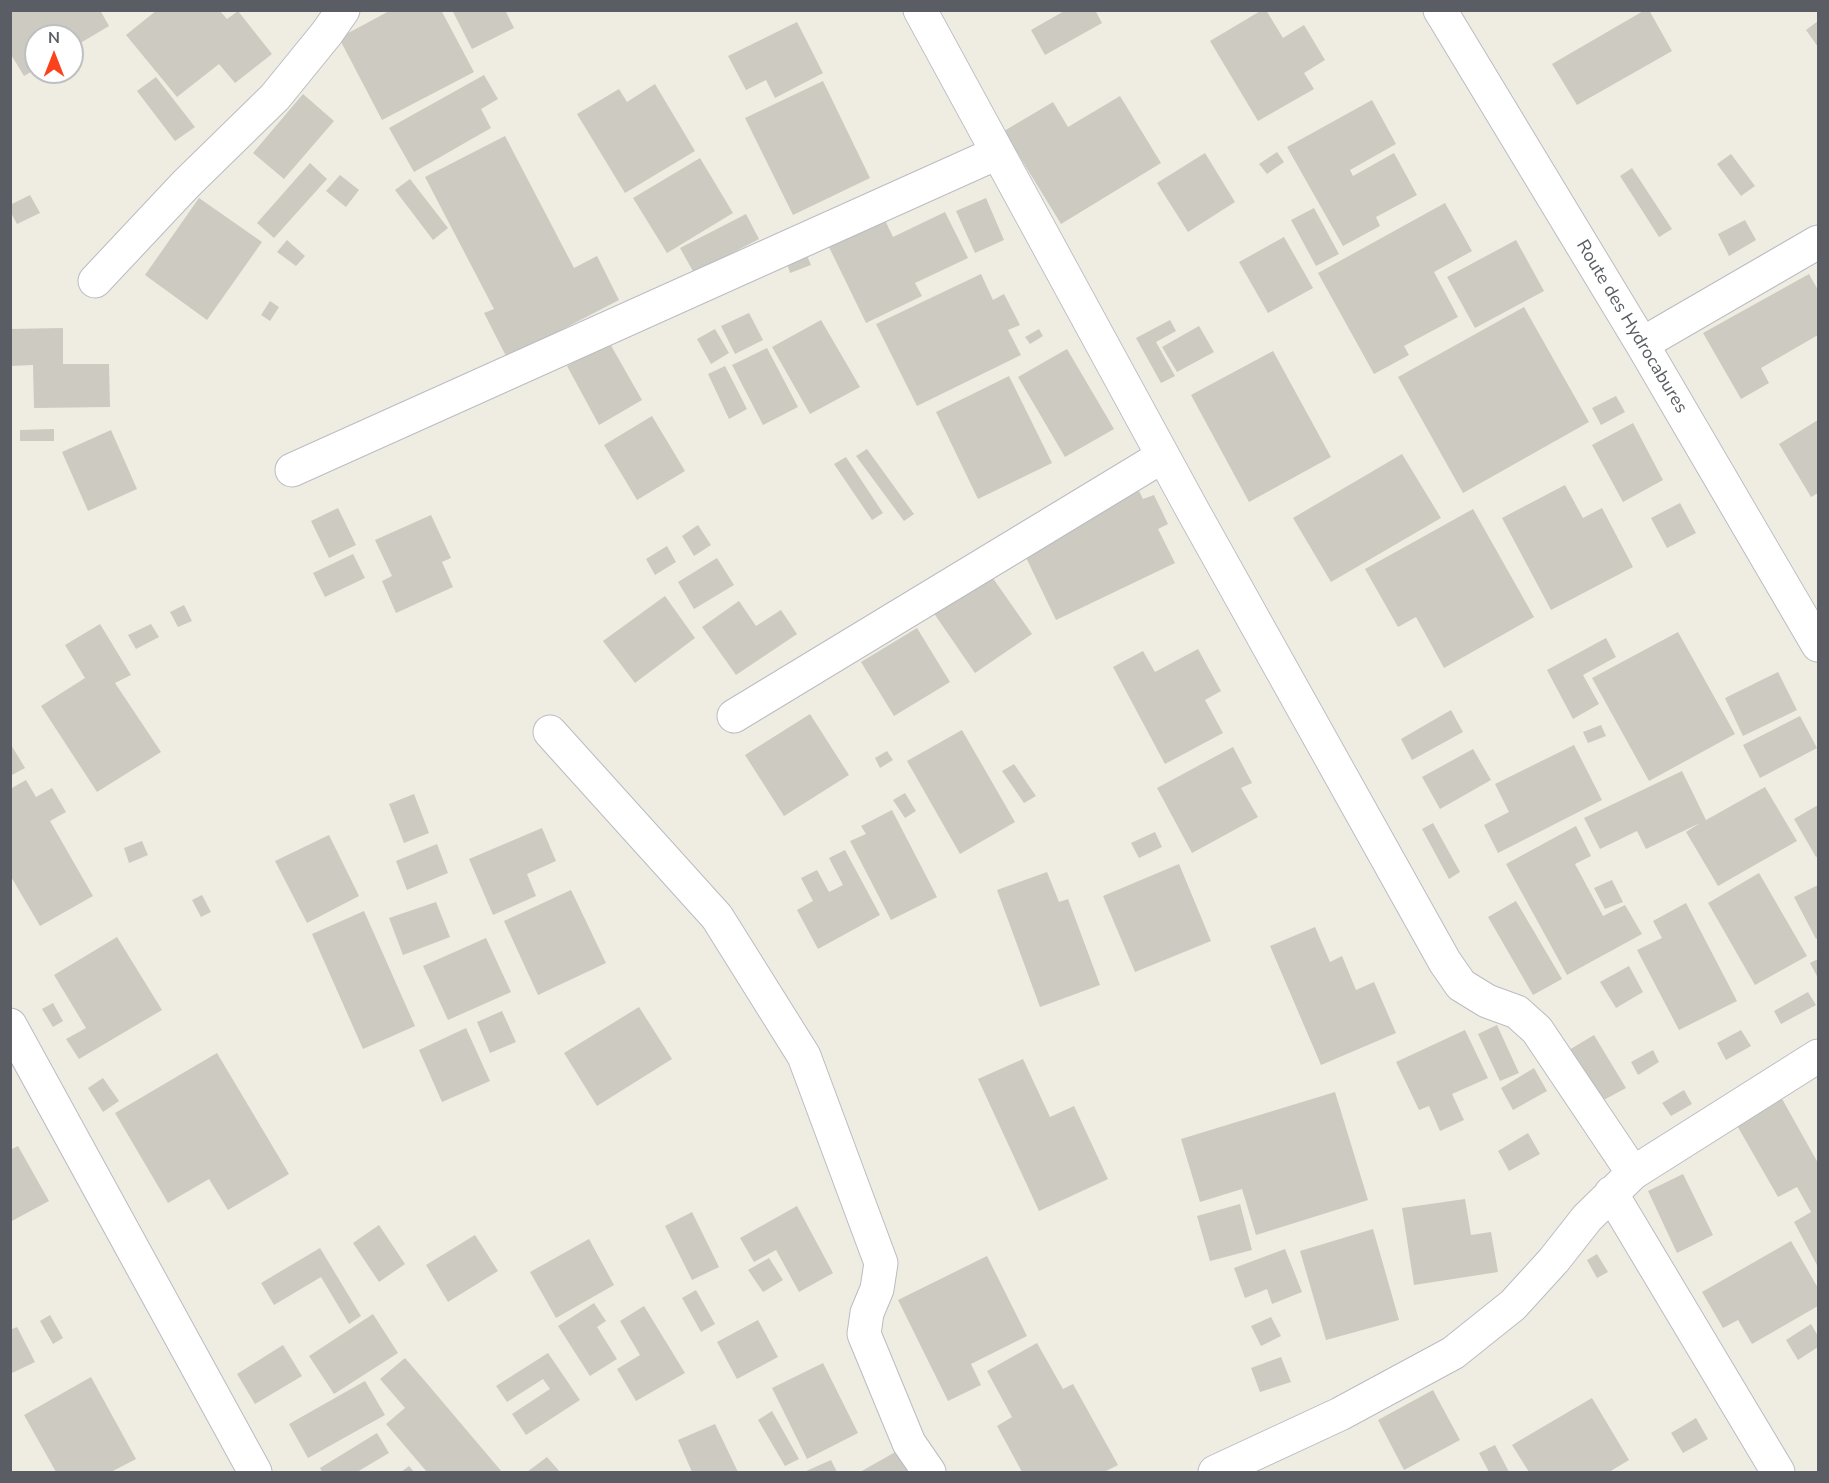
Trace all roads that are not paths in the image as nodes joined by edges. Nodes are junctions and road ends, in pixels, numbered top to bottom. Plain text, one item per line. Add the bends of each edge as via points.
1 (343, 10) edge
2 (920, 10) edge
3 (1440, 10) edge
4 (997, 153) junction
5 (1818, 242) edge
6 (95, 282) dead end
7 (1642, 344) junction
8 (1163, 456) junction
9 (292, 470) dead end
10 (1818, 645) edge
11 (735, 716) dead end
12 (550, 732) dead end
13 (10, 1025) edge
14 (1818, 1056) edge
15 (1622, 1183) junction
16 (255, 1473) edge
17 (928, 1473) edge
18 (1215, 1473) edge
19 (1778, 1473) edge

1 - 6 street via 275,97 186,184
2 - 4 street
3 - 7 street, Route des Hydrocabures
4 - 8 street
4 - 9 street
5 - 7 street
7 - 10 street, Route des Hydrocabures
8 - 11 street
8 - 15 street via 1445,962 1461,985 1487,1001 1517,1012 1537,1030
12 - 17 street via 717,917 804,1056 881,1263 864,1334 909,1443
13 - 16 street
14 - 15 street
15 - 18 street via 1513,1305 1453,1353 1340,1414
15 - 19 street

